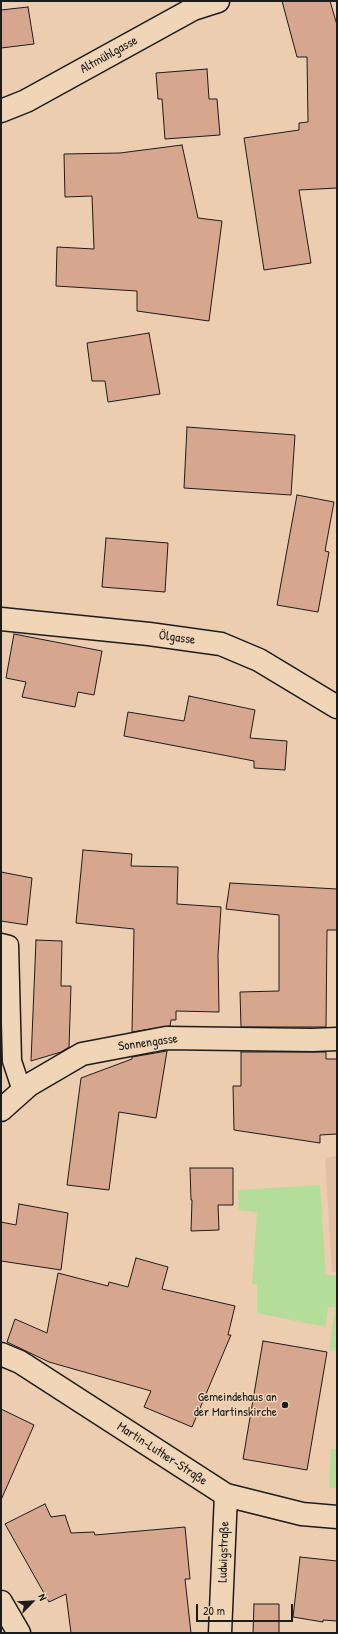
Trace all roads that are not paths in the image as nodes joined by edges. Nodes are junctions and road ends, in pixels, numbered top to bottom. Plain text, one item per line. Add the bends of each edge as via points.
1 (218, 1) edge
2 (1, 111) edge
3 (1, 619) edge
4 (337, 707) edge
5 (1, 943) edge
6 (337, 1039) edge
7 (22, 1091) junction
8 (1, 1110) edge
9 (1, 1354) edge
10 (226, 1496) junction
11 (337, 1517) edge
12 (1, 1602) edge
13 (19, 1633) edge
14 (220, 1633) edge

1 - 2 street, Altmühlgasse via 193,9 26,101
3 - 4 street, Ölgasse via 221,644 259,660
5 - 7 lane via 9,944 12,1061
6 - 7 street, Sonnengasse via 166,1038 82,1054
7 - 8 street, Sonnengasse
9 - 10 street, Martin-Luther-Straße via 20,1362
10 - 11 street, Martin-Luther-Straße via 302,1514
10 - 14 street, Ludwigstraße
12 - 13 street

